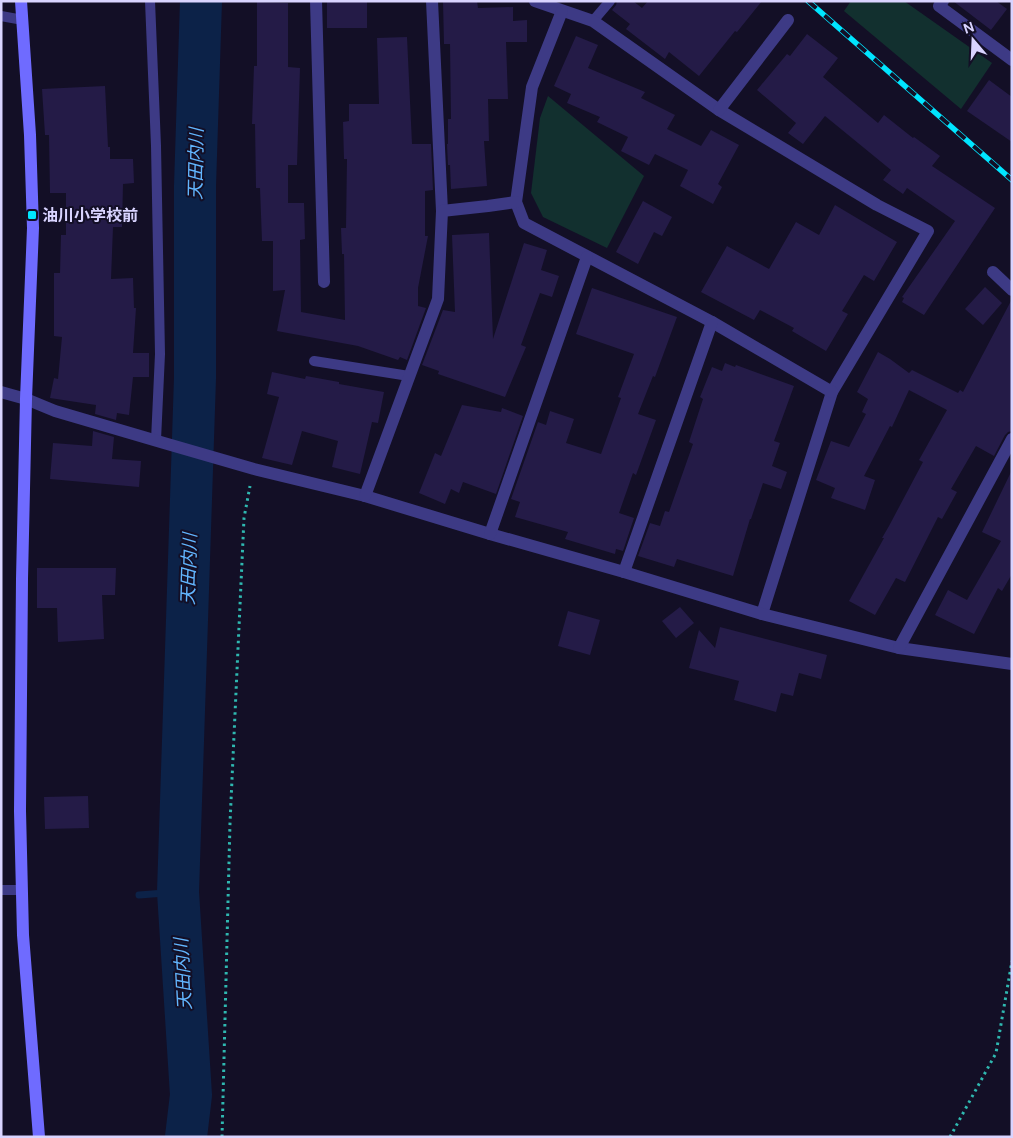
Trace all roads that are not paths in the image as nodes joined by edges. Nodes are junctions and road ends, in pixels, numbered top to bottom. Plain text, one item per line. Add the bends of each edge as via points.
1 (21, 1) edge
2 (150, 1) edge
3 (316, 1) edge
4 (432, 1) edge
5 (535, 1) edge
6 (610, 1) edge
7 (943, 1) edge
8 (562, 11) junction
9 (1, 16) edge
10 (23, 20) junction
11 (593, 20) junction
12 (788, 20) dead end
13 (1012, 60) edge
14 (718, 110) junction
15 (516, 202) junction
16 (442, 211) junction
17 (587, 257) junction
18 (993, 272) dead end
19 (324, 282) dead end
20 (1012, 290) edge
21 (712, 322) junction
22 (314, 361) dead end
23 (409, 376) junction
24 (1, 392) edge
25 (832, 392) junction
26 (26, 399) junction
27 (1012, 439) edge
28 (160, 442) junction
29 (365, 496) junction
30 (490, 534) junction
31 (624, 572) junction
32 (762, 614) junction
33 (899, 648) junction
34 (1012, 664) edge
35 (1, 890) edge
36 (22, 890) junction
37 (39, 1137) edge

1 - 10 main road
2 - 28 lane via 156,146
3 - 19 street
4 - 16 street
5 - 8 street
6 - 11 lane
7 - 13 street via 939,6
8 - 11 street
8 - 15 street via 532,87
9 - 10 lane
10 - 26 main road via 33,228
11 - 14 street
12 - 14 street
14 - 25 street via 877,205 928,231
15 - 16 street
15 - 17 street via 524,223
16 - 23 street via 438,299
17 - 21 street
17 - 30 street
18 - 20 street
21 - 25 street
21 - 31 street
22 - 23 lane
23 - 29 street
24 - 26 street
25 - 32 street
26 - 28 street via 55,411
26 - 36 main road via 20,801
27 - 33 street
28 - 29 street
29 - 30 street
30 - 31 street
31 - 32 street
32 - 33 street
33 - 34 street
35 - 36 lane
36 - 37 main road

